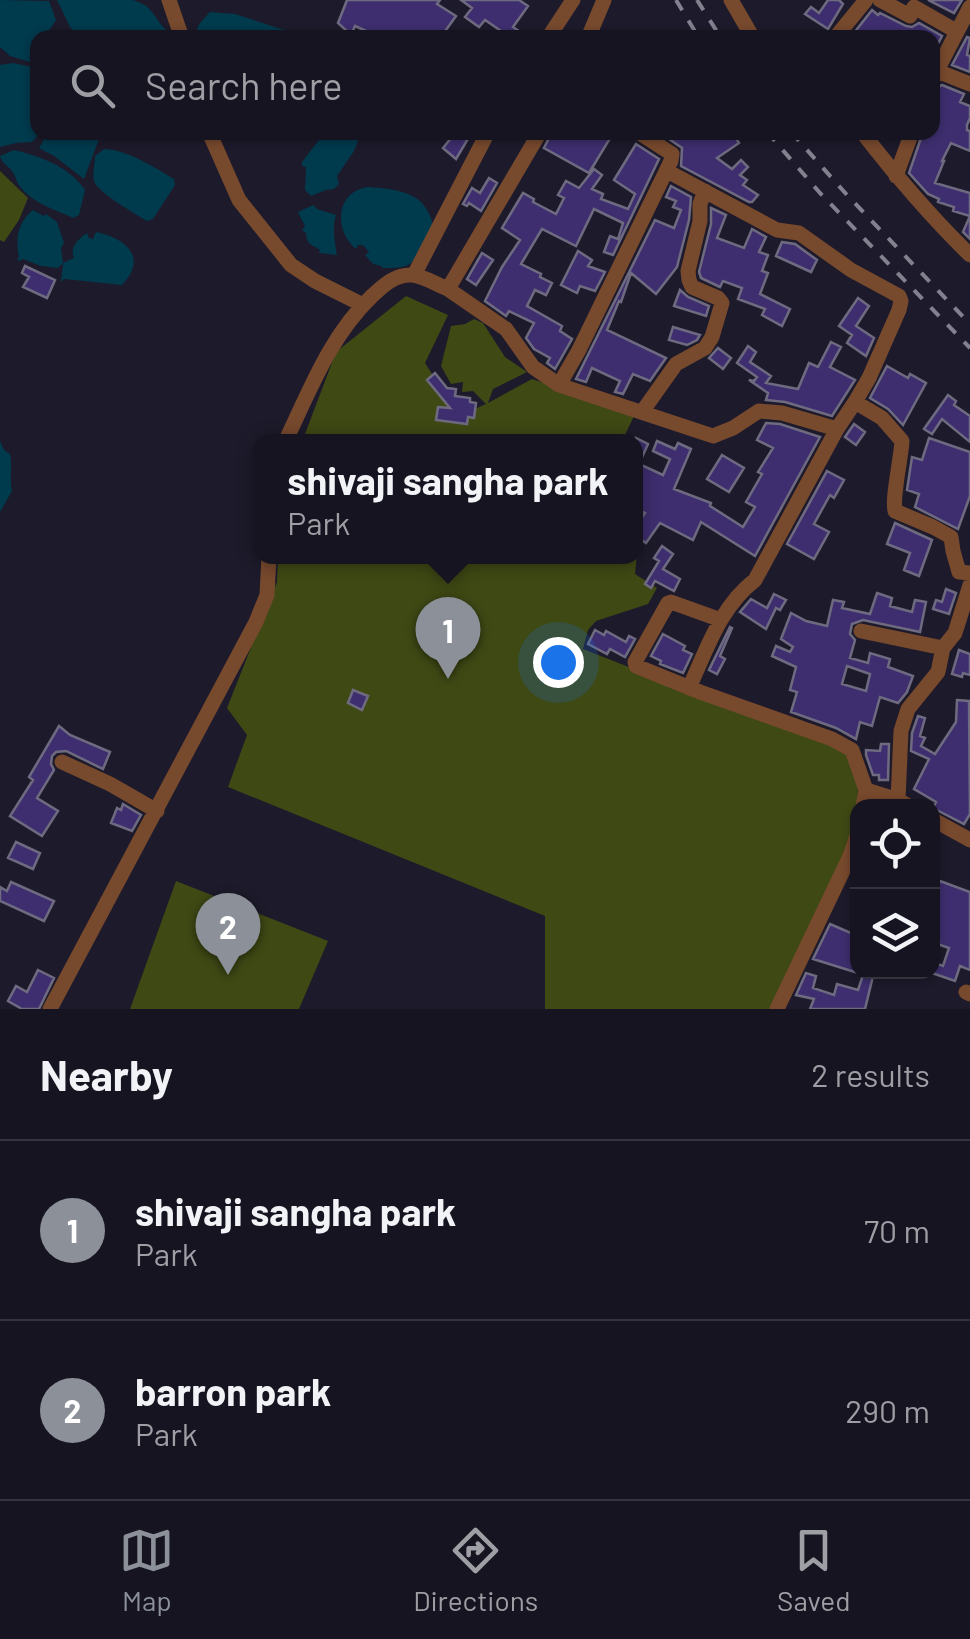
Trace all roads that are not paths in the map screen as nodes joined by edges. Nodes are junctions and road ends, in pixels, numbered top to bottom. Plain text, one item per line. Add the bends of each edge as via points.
1 (169, 0) edge
2 (573, 0) edge
3 (604, 0) edge
4 (731, 0) edge
5 (866, 0) edge
6 (880, 0) edge
7 (970, 7) edge
8 (179, 30) edge
9 (553, 30) edge
10 (591, 30) edge
11 (748, 30) edge
12 (842, 30) edge
13 (956, 31) junction
14 (940, 65) edge
15 (940, 77) edge
16 (970, 84) edge
17 (213, 140) edge
18 (484, 140) edge
19 (535, 140) edge
20 (650, 140) edge
21 (868, 140) edge
22 (909, 140) edge
23 (667, 171) junction
24 (896, 176) junction
25 (705, 192) junction
26 (970, 256) edge
27 (414, 275) junction
28 (448, 289) junction
29 (363, 305) junction
30 (559, 385) junction
31 (855, 402) junction
32 (642, 412) junction
33 (837, 429) junction
34 (290, 434) edge
35 (269, 564) edge
36 (970, 573) edge
37 (970, 585) edge
38 (721, 620) junction
39 (861, 631) dead end
40 (943, 648) junction
41 (689, 688) junction
42 (62, 762) dead end
43 (864, 798) edge
44 (903, 799) edge
45 (157, 811) junction
46 (940, 823) edge
47 (970, 840) edge
48 (850, 856) edge
49 (50, 1009) edge
50 (778, 1009) edge

1 - 8 street
2 - 9 street
3 - 10 street
4 - 11 street
5 - 12 street
6 - 13 street via 910,16 914,6
7 - 13 street
13 - 14 street
15 - 16 street
17 - 29 street via 239,200 291,265
18 - 27 street
19 - 28 street
20 - 23 street via 672,154
21 - 24 street
22 - 24 street
23 - 25 street
23 - 30 street
24 - 26 street
25 - 31 street via 777,230 799,233 902,301
25 - 32 street via 689,280 718,298 720,312 706,348 676,364
27 - 28 street
27 - 29 street via 388,281
28 - 30 street via 506,328 533,367
29 - 34 street via 328,352
30 - 32 street
31 - 33 street
31 - 36 street via 882,418 902,442 896,511 951,537 959,572
32 - 33 street via 713,436 759,410
33 - 38 street via 756,580
35 - 45 street via 267,595 256,622
37 - 40 street
38 - 41 street
38 - 41 street via 671,602 635,662
39 - 40 street
40 - 44 street via 938,672 908,709 901,730
41 - 43 street via 852,750
42 - 45 street
45 - 49 street
46 - 47 street
48 - 50 street

